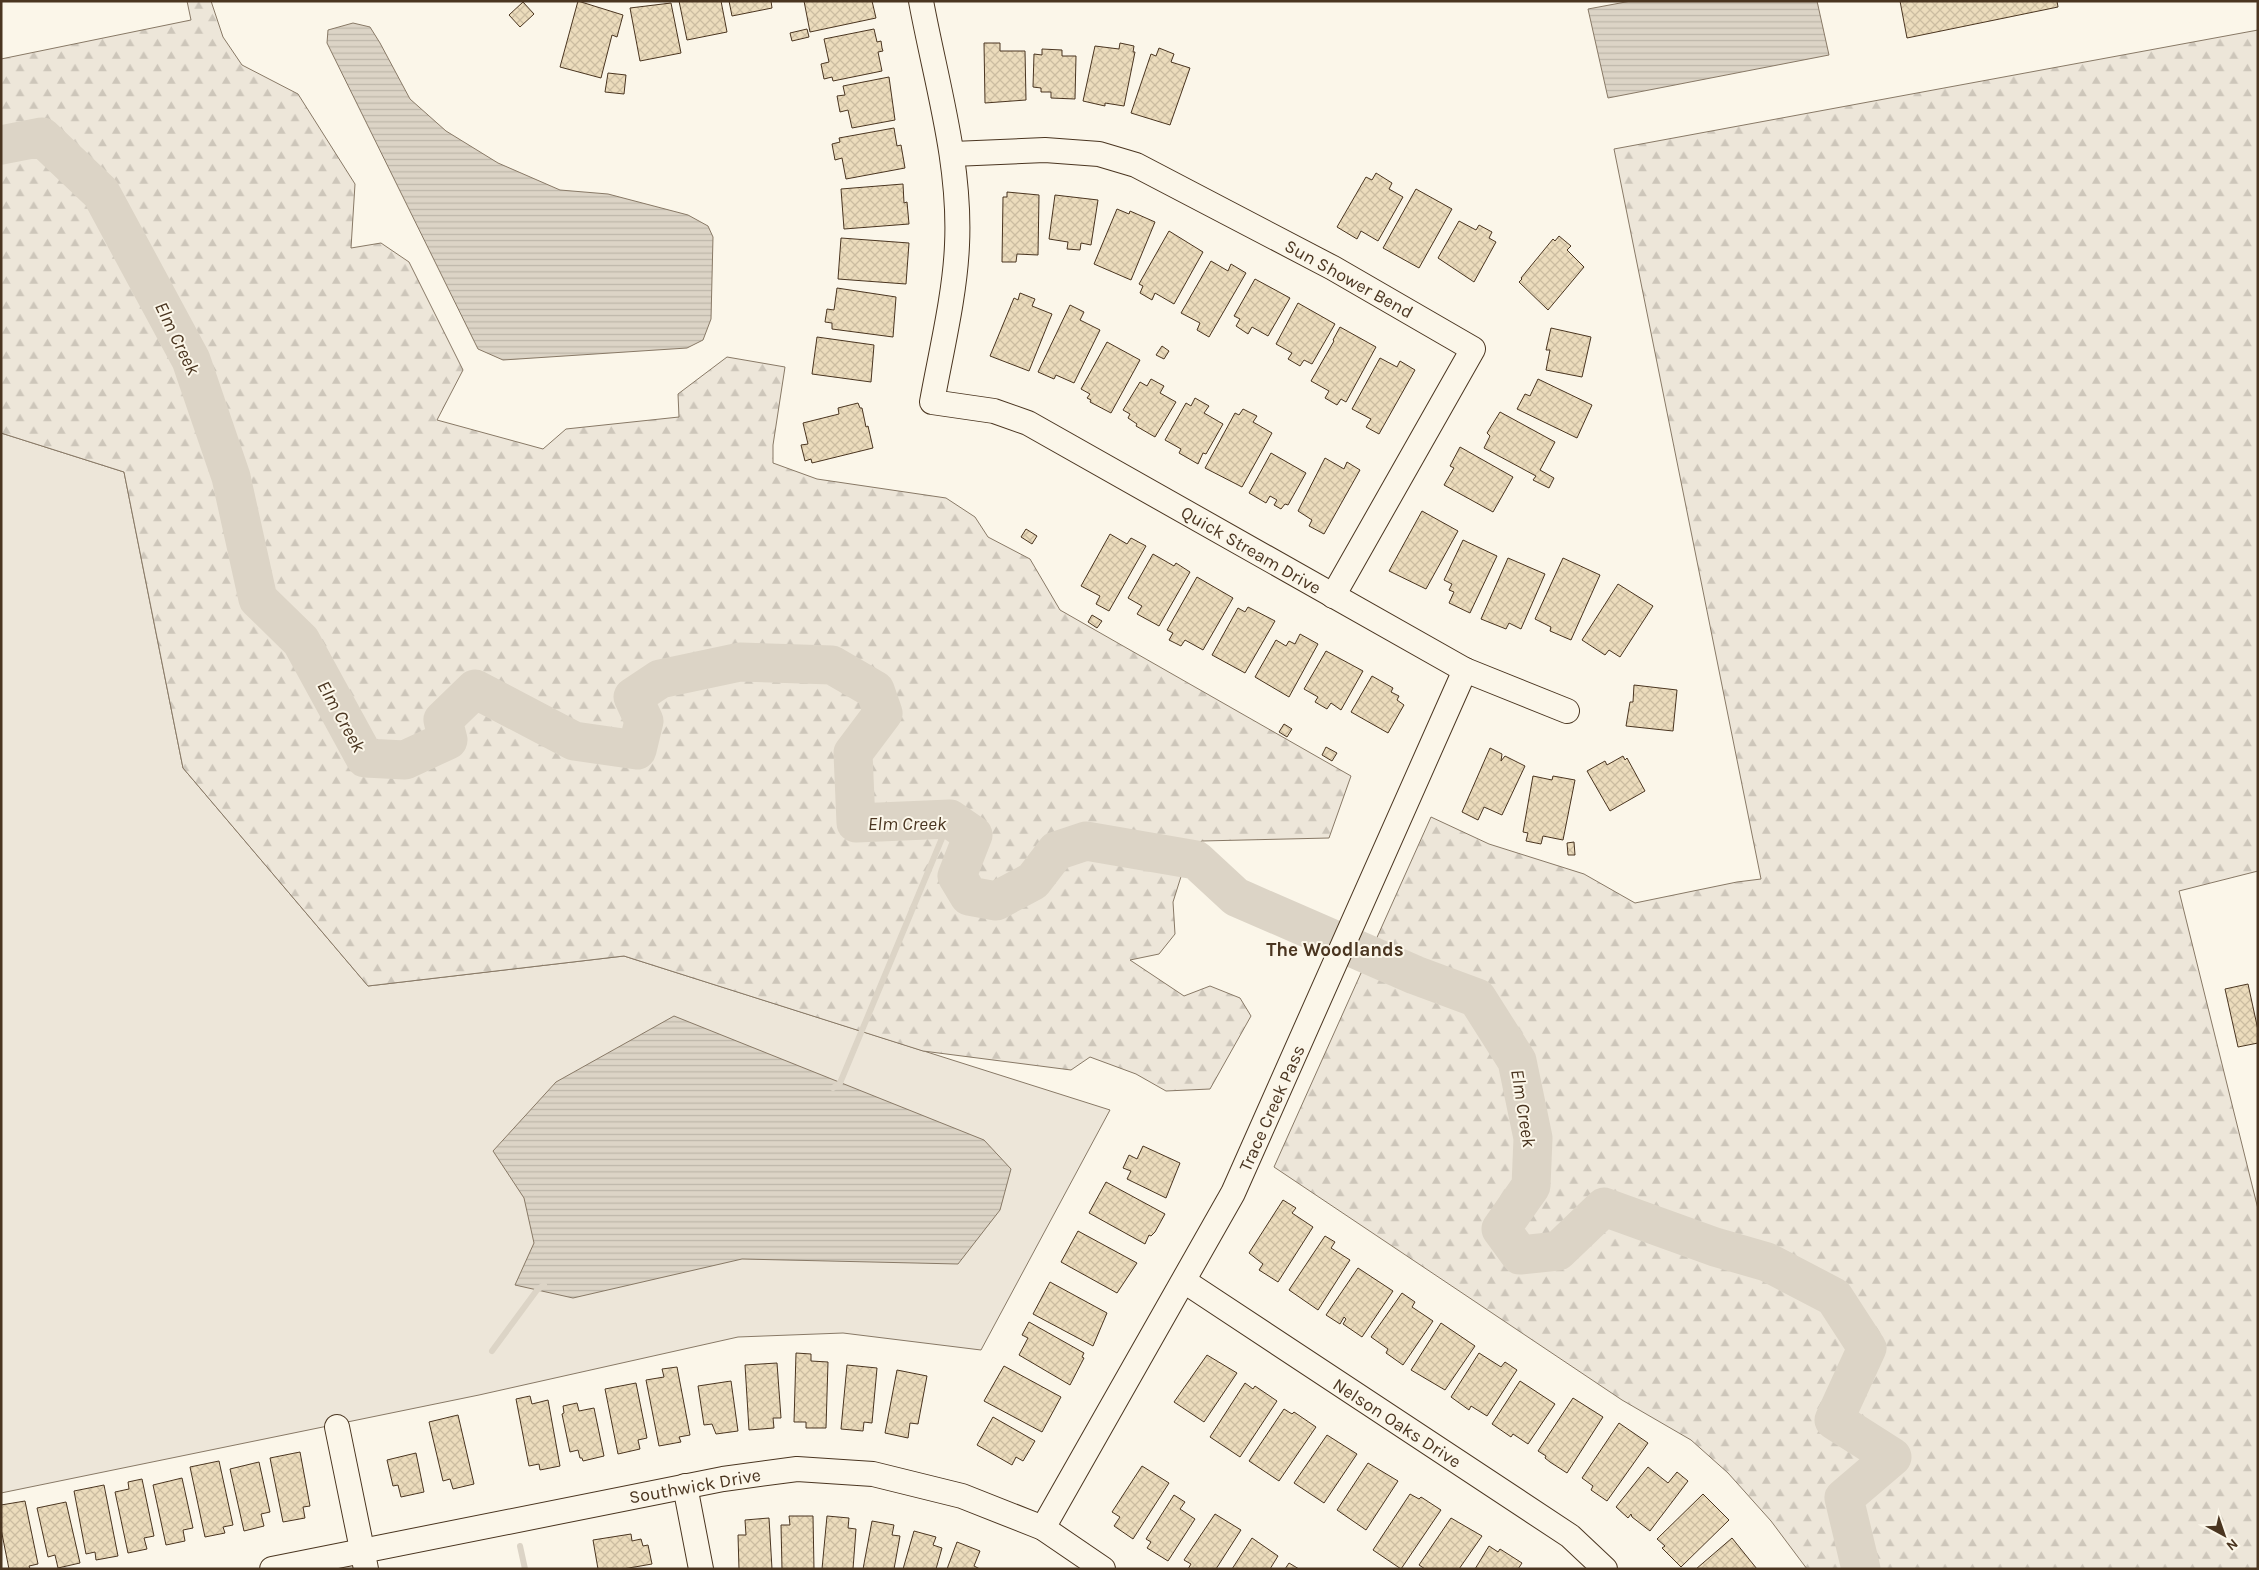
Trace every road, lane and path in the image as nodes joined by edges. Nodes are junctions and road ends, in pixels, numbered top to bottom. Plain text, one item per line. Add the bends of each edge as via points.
1 (921, 1) edge
2 (953, 154) junction
3 (1333, 596) junction
4 (1465, 670) junction
5 (1567, 711) dead end
6 (1184, 1281) junction
7 (337, 1427) dead end
8 (685, 1486) junction
9 (1043, 1528) junction
10 (364, 1560) edge
11 (272, 1569) edge
12 (701, 1569) edge
13 (1103, 1569) edge
14 (1605, 1569) edge

1 - 2 street
2 - 3 street, Quick Stream Drive via 957,245 932,402 994,411 1028,423
2 - 3 street, Sun Shower Bend via 1045,150 1099,154 1136,165 1333,268 1473,349
3 - 4 street, Quick Stream Drive
4 - 5 street, Quick Stream Drive
4 - 6 street, Trace Creek Pass via 1233,1193
6 - 9 street, Trace Creek Pass
6 - 14 street, Nelson Oaks Drive via 1570,1536
7 - 10 street
8 - 9 street, Southwick Drive via 797,1469 873,1474 962,1496
8 - 10 street, Southwick Drive
8 - 12 street
9 - 13 street, Southwick Drive
10 - 11 street, Southwick Drive

